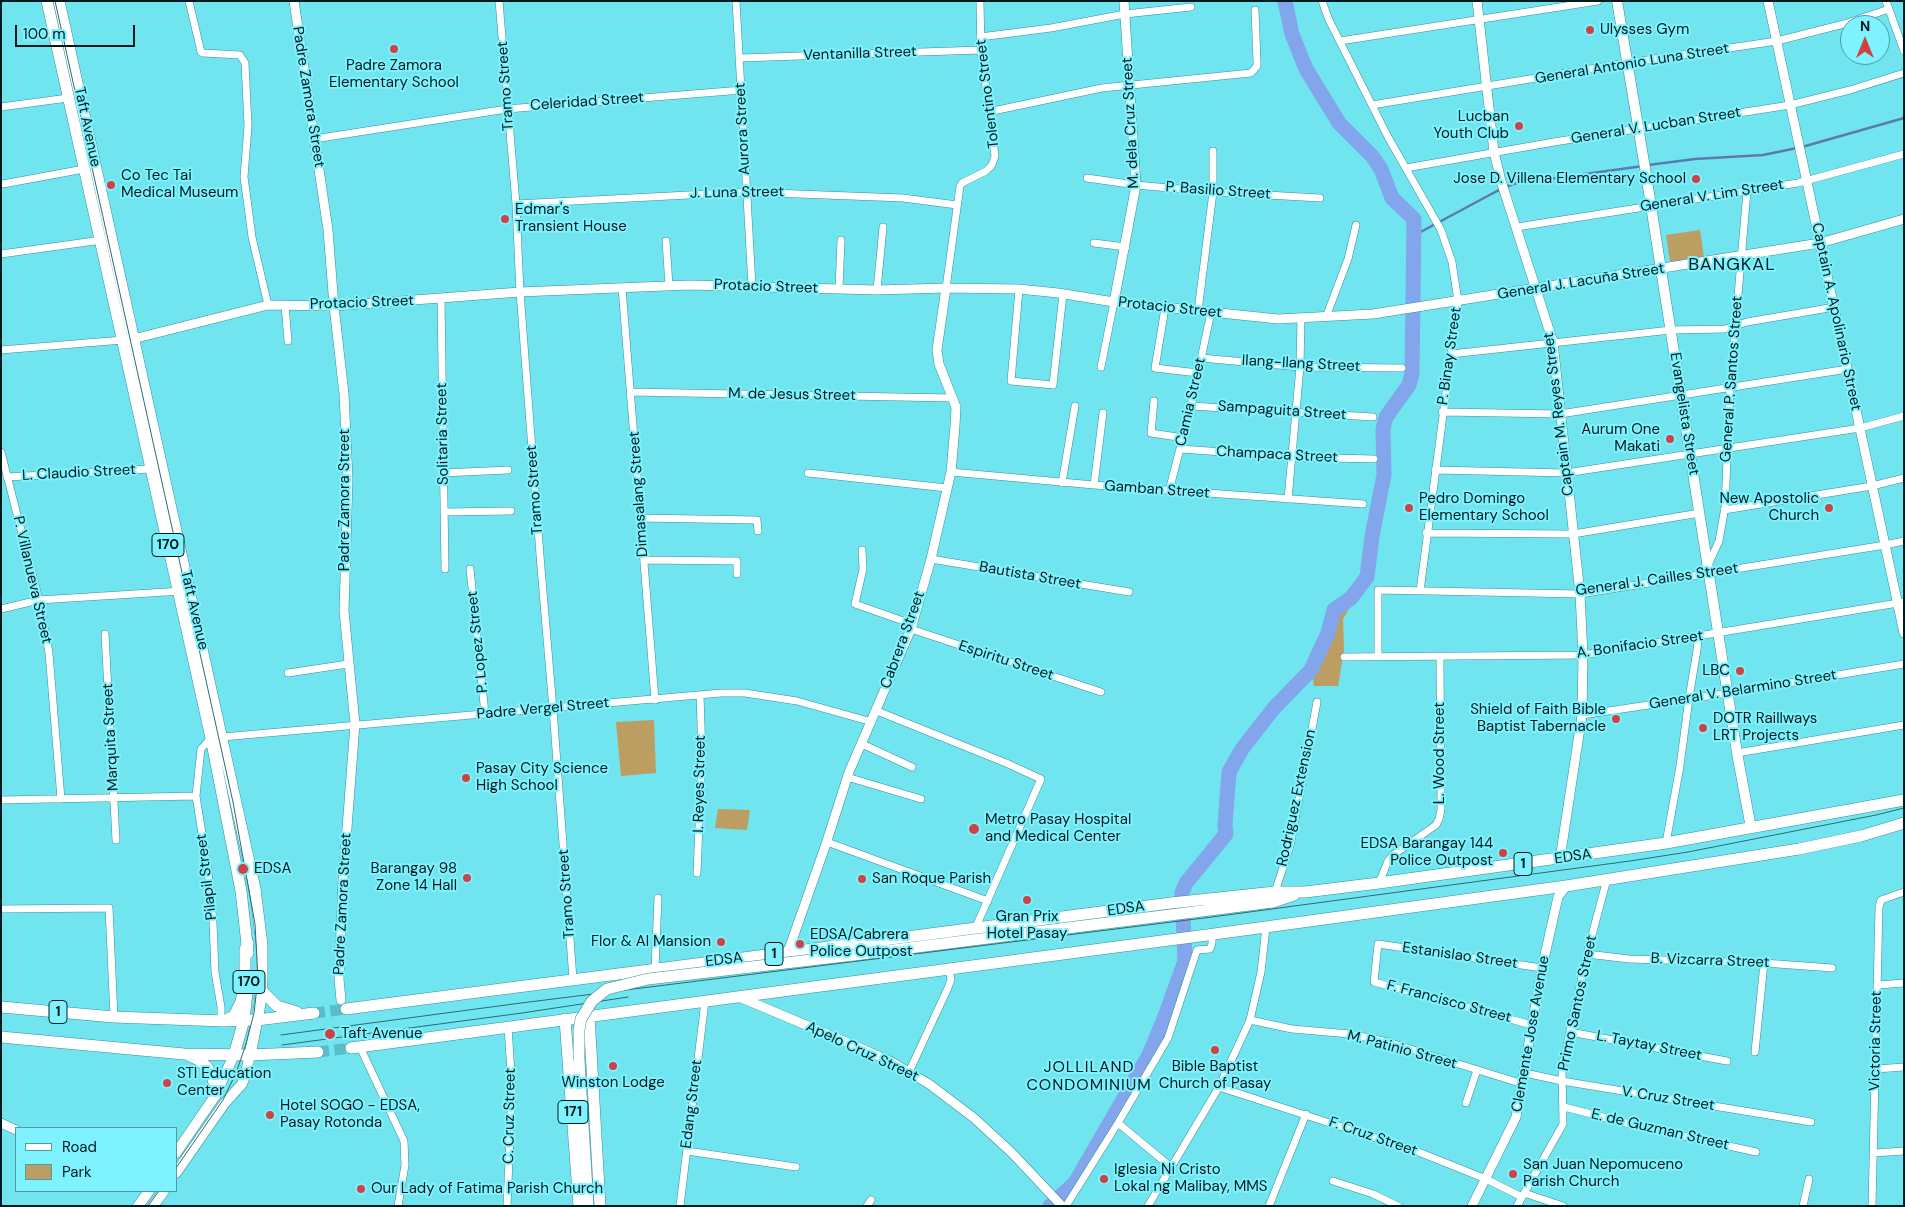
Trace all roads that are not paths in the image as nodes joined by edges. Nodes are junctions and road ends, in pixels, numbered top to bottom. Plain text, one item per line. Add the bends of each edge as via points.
1 (47, 1) edge
2 (59, 1) edge
3 (189, 1) edge
4 (294, 1) edge
5 (499, 1) edge
6 (736, 1) edge
7 (980, 1) edge
8 (1124, 1) edge
9 (1322, 1) edge
10 (1477, 1) edge
11 (1598, 1) edge
12 (1617, 1) edge
13 (1768, 1) edge
14 (1886, 1) edge
15 (1191, 7) dead end
16 (1889, 9) junction
17 (1255, 10) dead end
18 (1125, 14) junction
19 (1479, 20) junction
20 (58, 23) junction
21 (980, 37) junction
22 (1340, 41) junction
23 (1777, 41) junction
24 (981, 50) junction
25 (1904, 51) edge
26 (740, 58) junction
27 (1627, 63) junction
28 (1904, 73) edge
29 (1130, 85) junction
30 (1487, 87) junction
31 (742, 90) junction
32 (68, 98) junction
33 (1372, 105) junction
34 (1790, 106) junction
35 (1, 107) edge
36 (507, 108) junction
37 (988, 112) junction
38 (78, 114) junction
39 (1638, 129) junction
40 (314, 139) junction
41 (1213, 151) dead end
42 (1494, 152) junction
43 (1904, 154) edge
44 (1406, 168) junction
45 (84, 169) junction
46 (1087, 178) dead end
47 (1807, 181) junction
48 (3, 184) dead end
49 (1136, 185) junction
50 (1747, 191) junction
51 (746, 192) junction
52 (1213, 192) junction
53 (96, 196) junction
54 (1320, 198) dead end
55 (516, 204) junction
56 (957, 205) junction
57 (1651, 206) junction
58 (1904, 220) edge
59 (1356, 225) dead end
60 (883, 227) dead end
61 (1517, 227) junction
62 (106, 239) junction
63 (841, 240) dead end
64 (666, 241) dead end
65 (1094, 243) dead end
66 (1820, 243) junction
67 (1126, 247) junction
68 (1, 254) edge
69 (1740, 256) junction
70 (1661, 270) junction
71 (668, 286) junction
72 (752, 286) junction
73 (622, 288) junction
74 (946, 288) junction
75 (1536, 288) junction
76 (839, 289) junction
77 (877, 290) junction
78 (1019, 290) junction
79 (520, 292) junction
80 (1063, 294) junction
81 (441, 299) junction
82 (1458, 301) junction
83 (1114, 302) junction
84 (268, 305) junction
85 (285, 305) junction
86 (334, 306) junction
87 (1835, 307) junction
88 (1165, 308) junction
89 (1403, 310) joint
90 (1198, 311) junction
91 (1211, 312) junction
92 (1326, 317) junction
93 (1300, 318) junction
94 (1734, 326) junction
95 (1670, 330) junction
96 (129, 340) junction
97 (288, 341) dead end
98 (1553, 342) junction
99 (1, 350) edge
100 (1451, 354) junction
101 (1201, 358) junction
102 (1101, 367) dead end
103 (1300, 367) junction
104 (1402, 368) dead end
105 (1848, 369) junction
106 (1198, 373) junction
107 (1730, 388) junction
108 (631, 392) junction
109 (1682, 395) junction
110 (952, 398) junction
111 (1154, 400) dead end
112 (1075, 406) dead end
113 (1192, 406) junction
114 (1442, 412) junction
115 (1103, 413) dead end
116 (1296, 413) junction
117 (1560, 414) junction
118 (1904, 416) edge
119 (1373, 417) dead end
120 (1860, 428) junction
121 (1184, 438) junction
122 (1181, 449) junction
123 (1727, 449) junction
124 (1, 452) edge
125 (1690, 454) junction
126 (1291, 457) junction
127 (1374, 459) dead end
128 (150, 469) junction
129 (508, 470) dead end
130 (1434, 470) junction
131 (950, 472) junction
132 (443, 473) junction
133 (808, 473) dead end
134 (1566, 473) junction
135 (7, 477) junction
136 (1904, 478) edge
137 (1062, 482) junction
138 (1094, 486) junction
139 (1872, 486) junction
140 (947, 488) junction
141 (1169, 491) junction
142 (1288, 499) junction
143 (1363, 504) dead end
144 (1724, 510) junction
145 (510, 511) dead end
146 (444, 512) junction
147 (1700, 513) junction
148 (640, 518) junction
149 (758, 531) dead end
150 (1426, 532) junction
151 (1573, 534) junction
152 (1904, 541) edge
153 (1884, 545) junction
154 (862, 550) dead end
155 (931, 559) junction
156 (644, 560) junction
157 (445, 569) dead end
158 (470, 569) dead end
159 (1709, 569) junction
160 (737, 574) dead end
161 (184, 591) junction
162 (1420, 591) junction
163 (1129, 592) dead end
164 (1580, 594) junction
165 (39, 600) junction
166 (1900, 603) edge
167 (1, 609) edge
168 (911, 627) junction
169 (1718, 633) junction
170 (105, 634) dead end
171 (1904, 634) edge
172 (1698, 637) junction
173 (1583, 655) junction
174 (1378, 656) junction
175 (1344, 657) dead end
176 (1440, 657) junction
177 (348, 664) junction
178 (1904, 664) edge
179 (288, 673) dead end
180 (1101, 692) dead end
181 (1728, 693) junction
182 (700, 695) junction
183 (1689, 698) junction
184 (655, 700) junction
185 (1318, 702) dead end
186 (553, 709) junction
187 (877, 711) junction
188 (485, 714) junction
189 (1582, 715) junction
190 (872, 722) junction
191 (355, 724) junction
192 (1904, 725) edge
193 (216, 737) junction
194 (862, 744) junction
195 (1737, 753) junction
196 (912, 767) dead end
197 (847, 777) junction
198 (1904, 792) edge
199 (196, 796) junction
200 (61, 798) junction
201 (114, 798) junction
202 (921, 799) dead end
203 (1, 800) edge
204 (1904, 800) edge
205 (1884, 804) junction
206 (1904, 823) edge
207 (1750, 828) junction
208 (1885, 830) junction
209 (1904, 830) edge
210 (116, 840) dead end
211 (827, 842) junction
212 (1666, 843) junction
213 (1560, 859) junction
214 (697, 873) dead end
215 (1607, 880) junction
216 (1379, 883) junction
217 (1566, 886) junction
218 (1274, 892) junction
219 (1305, 892) junction
220 (1904, 892) edge
221 (658, 898) dead end
222 (988, 901) junction
223 (1204, 905) junction
224 (1, 909) edge
225 (1266, 927) junction
226 (975, 929) junction
227 (1209, 935) junction
228 (248, 943) junction
229 (1378, 944) joint
230 (788, 952) junction
231 (1587, 954) junction
232 (1764, 963) junction
233 (1542, 968) junction
234 (1832, 968) dead end
235 (655, 969) junction
236 (949, 969) junction
237 (573, 979) junction
238 (1904, 983) edge
239 (1878, 985) junction
240 (261, 990) junction
241 (738, 997) junction
242 (705, 1001) junction
243 (344, 1005) joint
244 (1, 1007) edge
245 (589, 1016) junction
246 (114, 1017) junction
247 (565, 1019) junction
248 (244, 1020) junction
249 (257, 1020) junction
250 (1250, 1020) junction
251 (222, 1021) junction
252 (1532, 1025) junction
253 (508, 1027) junction
254 (1570, 1032) junction
255 (1, 1037) edge
256 (356, 1048) joint
257 (318, 1052) tunnel mouth
258 (1755, 1052) dead end
259 (184, 1054) junction
260 (234, 1055) junction
261 (250, 1055) junction
262 (592, 1061) junction
263 (1727, 1061) dead end
264 (569, 1063) junction
265 (1904, 1067) edge
266 (1876, 1069) junction
267 (1477, 1070) junction
268 (910, 1072) junction
269 (1525, 1073) junction
270 (1562, 1081) junction
271 (1523, 1084) junction
272 (1219, 1087) junction
273 (214, 1096) junction
274 (1466, 1103) dead end
275 (1564, 1107) junction
276 (1306, 1114) junction
277 (1811, 1122) dead end
278 (1, 1123) edge
279 (1118, 1123) junction
280 (15, 1130) edge
281 (178, 1150) edge
282 (686, 1151) junction
283 (1904, 1151) edge
284 (1756, 1152) dead end
285 (1874, 1153) junction
286 (796, 1167) dead end
287 (1170, 1167) junction
288 (178, 1170) edge
289 (1486, 1179) junction
290 (1809, 1179) dead end
291 (1333, 1181) dead end
292 (148, 1192) edge
293 (163, 1192) edge
294 (1523, 1195) junction
295 (1063, 1205) edge
296 (138, 1206) edge
297 (153, 1206) edge
298 (398, 1206) edge
299 (507, 1206) edge
300 (579, 1206) edge
301 (588, 1206) edge
302 (600, 1206) edge
303 (680, 1206) edge
304 (1148, 1206) edge
305 (1269, 1206) edge
306 (1398, 1206) edge
307 (1472, 1206) edge
308 (1517, 1206) edge
309 (1563, 1206) edge
310 (1803, 1206) edge
311 (1872, 1206) edge

1 - 20 main road, Taft Avenue / 170
2 - 20 main road, Taft Avenue / 170
3 - 84 street via 201,52 240,55 245,63 248,126 244,177 252,237
4 - 40 street, Padre Zamora Street
5 - 36 street, Tramo Street
6 - 26 street, Aurora Street
7 - 21 street, Tolentino Street
8 - 18 street, M. dela Cruz Street
9 - 22 street, P. Binay Street
10 - 19 street, Captain M. Reyes Street
11 - 19 street
12 - 27 main road, Evangelista Street
13 - 23 street, Captain A. Apolinario Street
14 - 16 street
15 - 18 street
16 - 23 street, General Antonio Luna Street
16 - 25 street
17 - 29 street via 1258,62 1251,73
18 - 21 street
18 - 29 street, M. dela Cruz Street
19 - 22 street
19 - 30 street, Captain M. Reyes Street
20 - 32 main road, Taft Avenue / 170
20 - 38 main road, Taft Avenue / 170
21 - 24 street, Tolentino Street
22 - 33 street, P. Binay Street
23 - 27 street, General Antonio Luna Street
23 - 34 street, Captain A. Apolinario Street
24 - 26 street, Ventanilla Street
24 - 37 street, Tolentino Street
26 - 31 street, Aurora Street
27 - 30 street, General Antonio Luna Street
27 - 39 main road, Evangelista Street
28 - 34 street, General V. Lucban Street
29 - 37 street
29 - 49 street, M. dela Cruz Street
30 - 33 street, General Antonio Luna Street
30 - 42 street, Captain M. Reyes Street
31 - 36 street, Celeridad Street
31 - 51 street, Aurora Street
32 - 35 street
32 - 38 main road, Taft Avenue / 170
33 - 44 street, P. Binay Street
34 - 39 street, General V. Lucban Street
34 - 47 street, Captain A. Apolinario Street
36 - 40 street, Celeridad Street
36 - 55 street, Tramo Street
37 - 56 street, Tolentino Street via 995,156 993,163 986,171 962,183
38 - 45 main road, Taft Avenue / 170
38 - 53 main road, Taft Avenue / 170
39 - 42 street, General V. Lucban Street
39 - 57 main road, Evangelista Street
40 - 86 street, Padre Zamora Street via 328,230
41 - 52 street
42 - 44 street, General V. Lucban Street
42 - 61 street, Captain M. Reyes Street
43 - 47 street, General V. Lim Street
44 - 82 street, P. Binay Street via 1441,230 1452,262
45 - 48 street
45 - 53 main road, Taft Avenue / 170
46 - 49 street, P. Basilio Street
47 - 50 street, General V. Lim Street
47 - 66 street, Captain A. Apolinario Street
49 - 52 street, P. Basilio Street
49 - 67 street, M. dela Cruz Street
50 - 57 street, General V. Lim Street
50 - 69 street, General P. Santos Street
51 - 55 street, J. Luna Street
51 - 56 street, J. Luna Street via 903,198
51 - 72 street, Aurora Street
52 - 54 street, P. Basilio Street
52 - 90 street
53 - 62 main road, Taft Avenue / 170
55 - 79 street, Tramo Street
56 - 74 street, Tolentino Street
57 - 61 street, General V. Lim Street
57 - 70 main road, Evangelista Street
58 - 66 street, General J. Lacuña Street
59 - 92 street via 1348,259
60 - 77 street
61 - 75 street, Captain M. Reyes Street
62 - 68 street
62 - 96 main road, Taft Avenue / 170
63 - 76 street
64 - 71 street
65 - 67 street
66 - 69 street, General J. Lacuña Street
66 - 87 street, Captain A. Apolinario Street
67 - 83 street, M. dela Cruz Street
69 - 70 street, General J. Lacuña Street
69 - 94 street, General P. Santos Street
70 - 75 street, General J. Lacuña Street
70 - 95 main road, Evangelista Street
71 - 72 street, Protacio Street
71 - 73 street, Protacio Street
72 - 76 street, Protacio Street
73 - 79 street, Protacio Street
73 - 108 street, Dimasalang Street
74 - 77 street, Protacio Street
74 - 78 street, Protacio Street
74 - 110 street, Cabrera Street via 937,350
75 - 82 street, General J. Lacuña Street
75 - 98 street, Captain M. Reyes Street
76 - 77 street, Protacio Street
78 - 80 street, Protacio Street
78 - 80 street via 1010,381 1053,385
79 - 81 street, Protacio Street
79 - 186 street, Tramo Street
80 - 83 street, Protacio Street
81 - 86 street, Protacio Street
81 - 132 street, Solitaria Street
82 - 89 street, General J. Lacuña Street
82 - 100 street, P. Binay Street
83 - 88 street, Protacio Street
83 - 102 street
84 - 85 street, Protacio Street
84 - 96 street, Protacio Street
85 - 86 street, Protacio Street
85 - 97 street
86 - 177 street, Padre Zamora Street via 344,394 348,479 344,605
87 - 94 street
87 - 105 street, Captain A. Apolinario Street
88 - 90 street, Protacio Street
88 - 106 street via 1155,368
89 - 92 street, Protacio Street
90 - 91 street, Protacio Street
91 - 93 street, Protacio Street
91 - 101 street, Camia Street
92 - 93 street, Protacio Street
93 - 103 street
94 - 95 street
94 - 107 street, General P. Santos Street
95 - 98 street
95 - 109 main road, Evangelista Street
96 - 99 street
96 - 128 main road, Taft Avenue / 170
96 - 161 main road, Taft Avenue / 170
98 - 100 street
98 - 117 street, Captain M. Reyes Street
100 - 114 street, P. Binay Street
101 - 103 street, Ilang-Ilang Street
101 - 106 street, Camia Street
103 - 104 street, Ilang-Ilang Street
103 - 116 street
105 - 107 street
105 - 120 street, Captain A. Apolinario Street
106 - 113 street, Camia Street
107 - 109 street
107 - 123 street, General P. Santos Street
108 - 110 street, M. de Jesus Street
108 - 148 street, Dimasalang Street
109 - 117 street
109 - 125 main road, Evangelista Street
110 - 131 street, Cabrera Street via 956,407
111 - 121 street via 1151,433
112 - 137 street
113 - 116 street, Sampaguita Street
113 - 121 street, Camia Street
114 - 117 street
114 - 130 street, P. Binay Street
115 - 138 street
116 - 119 street, Sampaguita Street
116 - 126 street
117 - 134 street, Captain M. Reyes Street
118 - 120 street
120 - 123 street
120 - 139 street, Captain A. Apolinario Street
121 - 122 street, Camia Street
122 - 126 street, Champaca Street
122 - 141 street, Camia Street
123 - 125 street
123 - 144 street, General P. Santos Street
124 - 135 street, P. Villanueva Street
125 - 134 street
125 - 147 main road, Evangelista Street
126 - 127 street, Champaca Street
126 - 142 street
128 - 135 street, L. Claudio Street
128 - 161 main road, Taft Avenue / 170
129 - 132 street
130 - 134 street
130 - 150 street, P. Binay Street
131 - 137 street, Gamban Street
131 - 140 street, Cabrera Street
132 - 146 street, Solitaria Street
133 - 140 street
134 - 151 street, Captain M. Reyes Street
135 - 165 street, P. Villanueva Street
136 - 139 street
137 - 138 street, Gamban Street
138 - 141 street, Gamban Street
139 - 144 street
139 - 153 street, Captain A. Apolinario Street
140 - 155 street, Cabrera Street
141 - 142 street, Gamban Street
142 - 143 street, Gamban Street
144 - 159 street, General P. Santos Street via 1719,541
145 - 146 street
146 - 157 street, Solitaria Street
147 - 151 street
147 - 159 main road, Evangelista Street
148 - 149 street via 757,520
148 - 156 street, Dimasalang Street
150 - 151 street
150 - 162 street, P. Binay Street
151 - 164 street, Captain M. Reyes Street
152 - 153 street, General J. Cailles Street
153 - 159 street, General J. Cailles Street
153 - 166 street, Captain A. Apolinario Street
154 - 168 street, Espiritu Street via 863,569 855,604
155 - 163 street, Bautista Street
155 - 168 street, Cabrera Street
156 - 160 street via 737,561
156 - 184 street, Dimasalang Street
158 - 188 street, P. Lopez Street
159 - 164 street, General J. Cailles Street
159 - 169 main road, Evangelista Street
161 - 165 street
161 - 193 main road, Taft Avenue / 170
162 - 164 street, General J. Cailles Street
162 - 174 street, General J. Cailles Street via 1378,590
164 - 173 street, Captain M. Reyes Street
165 - 167 street
165 - 200 street, P. Villanueva Street via 49,653
166 - 169 street, A. Bonifacio Street
166 - 171 street, Captain A. Apolinario Street
168 - 180 street, Espiritu Street
168 - 187 street, Cabrera Street
169 - 172 street, A. Bonifacio Street
169 - 181 main road, Evangelista Street
170 - 201 street, Marquita Street
172 - 173 street, A. Bonifacio Street
172 - 183 street
173 - 176 street, A. Bonifacio Street
173 - 189 street, Captain M. Reyes Street
174 - 175 street, A. Bonifacio Street
174 - 176 street, A. Bonifacio Street
176 - 216 street, L. Wood Street via 1439,819 1436,825 1393,854
177 - 179 street
177 - 191 street, Padre Zamora Street
178 - 181 street, General V. Belarmino Street
181 - 183 street, General V. Belarmino Street
181 - 195 main road, Evangelista Street
182 - 184 street, Padre Vergel Street
182 - 190 street, Padre Vergel Street via 745,693 797,700
182 - 214 street, I. Reyes Street via 702,756
183 - 189 street, General V. Belarmino Street
183 - 212 street
184 - 186 street, Padre Vergel Street
185 - 218 street, Rodriguez Extension via 1290,846
186 - 188 street, Padre Vergel Street
186 - 237 street, Tramo Street
187 - 190 street, Cabrera Street
187 - 222 street via 1041,779
188 - 191 street, Padre Vergel Street
189 - 213 street, Captain M. Reyes Street
190 - 194 street, Cabrera Street
191 - 193 street, Padre Vergel Street
191 - 243 street, Padre Zamora Street via 339,979
192 - 195 street
193 - 199 street, Pilapil Street via 201,748
193 - 228 main road, Taft Avenue / 170
193 - 240 main road, Taft Avenue / 170 via 255,888 262,945
194 - 196 street
194 - 197 street, Cabrera Street
195 - 207 main road, Evangelista Street
197 - 202 street
197 - 211 street, Cabrera Street
198 - 205 main road, 1
199 - 201 street
199 - 251 street, Pilapil Street via 208,871
200 - 201 street
200 - 203 street
201 - 210 street, Marquita Street
204 - 205 main road, EDSA / 1
205 - 207 main road, EDSA / 1
206 - 208 main road, EDSA / 1
207 - 212 main road, EDSA / 1
208 - 209 main road, EDSA / 1
208 - 215 main road, EDSA / 1 via 1799,849
211 - 222 street
211 - 230 street, Cabrera Street
212 - 213 main road, EDSA / 1
213 - 216 main road, EDSA / 1
215 - 217 main road, EDSA / 1
215 - 231 street, Primo Santos Street
216 - 219 main road, EDSA / 1
217 - 225 main road, EDSA / 1
217 - 233 street, Clemente Jose Avenue via 1558,897
218 - 219 main road, EDSA / 1
218 - 223 main road, EDSA / 1
219 - 223 main road via 1273,902
220 - 239 street, Victoria Street via 1881,900 1879,907
221 - 235 street
222 - 226 street
223 - 226 main road, EDSA / 1 via 1171,903
223 - 301 main road, bridge via 648,979 606,989 588,1006 579,1030
224 - 246 street via 110,908
225 - 227 main road, EDSA / 1
225 - 250 street via 1261,972
226 - 230 main road, EDSA / 1
227 - 236 main road, EDSA / 1
227 - 279 street via 1211,948 1197,950 1168,1038
228 - 248 main road, Taft Avenue / 170 via 249,978
228 - 251 main road via 241,1002 234,1016
229 - 233 street, Estanislao Street
229 - 252 street, F. Francisco Street via 1374,982
230 - 235 main road, EDSA / 1
231 - 232 street, B. Vizcarra Street
231 - 254 street, Primo Santos Street
232 - 234 street, B. Vizcarra Street
232 - 258 street
233 - 252 street, Clemente Jose Avenue
235 - 237 main road, EDSA / 1
236 - 241 main road, EDSA / 1
236 - 268 street via 951,980
237 - 243 main road, EDSA / 1
238 - 239 street
239 - 266 street, Victoria Street
240 - 249 main road, Taft Avenue / 170
240 - 249 main road, 1 via 285,1010 314,1013
241 - 242 main road, EDSA / 1
241 - 268 street, Apelo Cruz Street
242 - 245 main road, EDSA / 1
242 - 282 street, Edang Street
244 - 246 main road, 1
245 - 247 main road, EDSA / 1
245 - 262 main road, 171
246 - 251 main road, 1
247 - 253 main road, EDSA / 1
247 - 264 main road, 171
248 - 249 main road, 1
248 - 251 main road, 1
248 - 260 main road, Taft Avenue / 170
249 - 261 main road, Taft Avenue / 170
250 - 267 street, M. Patinio Street via 1388,1042
250 - 272 street
252 - 269 street, Clemente Jose Avenue
253 - 256 main road, EDSA / 1
253 - 299 street, C. Cruz Street via 512,1088
254 - 263 street, L. Taytay Street
254 - 270 street, Primo Santos Street
255 - 259 main road, 1
256 - 298 street via 404,1141 405,1165
257 - 261 main road, 1
259 - 260 main road, 1
259 - 273 main road via 206,1067 213,1081
260 - 261 main road, 1
260 - 273 main road, Taft Avenue
261 - 288 main road, Taft Avenue via 242,1084 224,1104
262 - 264 main road via 581,1054 574,1056
262 - 302 main road, 171
264 - 300 main road, 171
265 - 266 street
266 - 285 street, Victoria Street
267 - 271 street, M. Patinio Street
267 - 274 street
268 - 295 street, Apelo Cruz Street via 974,1118
269 - 270 street, V. Cruz Street
269 - 271 street, Clemente Jose Avenue
270 - 275 street, Primo Santos Street
270 - 277 street, V. Cruz Street
271 - 289 street, Clemente Jose Avenue via 1516,1117
272 - 276 street, F. Cruz Street
272 - 287 street
273 - 281 main road, Taft Avenue
275 - 284 street, E. de Guzman Street
275 - 294 street, Primo Santos Street via 1563,1124
276 - 289 street, F. Cruz Street via 1416,1151
276 - 305 street
278 - 280 street
279 - 287 street
279 - 295 street
282 - 286 street
282 - 303 street, Edang Street
283 - 285 street
285 - 311 street, Victoria Street
287 - 304 street
289 - 294 street, F. Cruz Street
289 - 307 street, Clemente Jose Avenue
290 - 310 street
291 - 306 street
292 - 296 main road
293 - 297 main road
294 - 308 street, Primo Santos Street
294 - 309 street, F. Cruz Street

